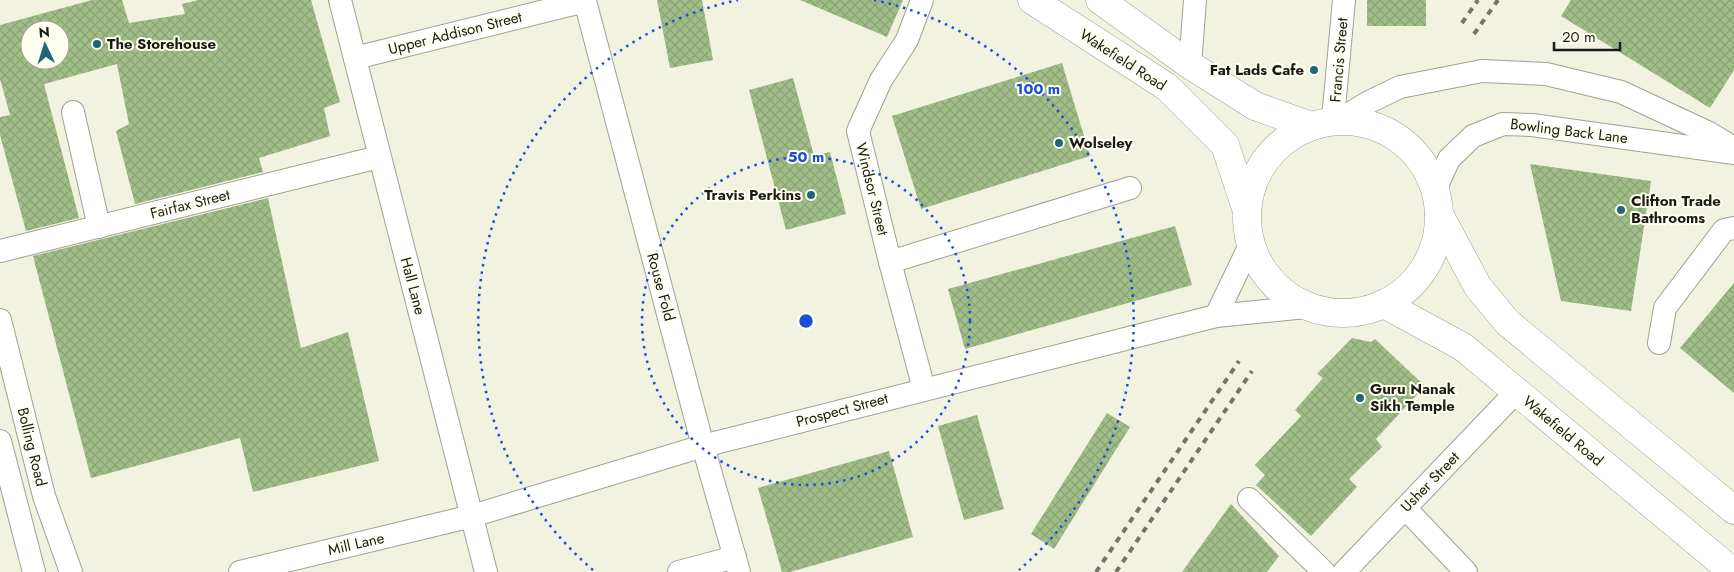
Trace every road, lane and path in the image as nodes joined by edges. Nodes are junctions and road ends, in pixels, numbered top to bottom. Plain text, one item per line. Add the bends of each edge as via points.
1 (340, 0) edge
2 (922, 0) edge
3 (1032, 0) edge
4 (1100, 0) edge
5 (1195, 0) edge
6 (1344, 0) edge
7 (582, 1) edge
8 (355, 58) junction
9 (1190, 65) junction
10 (73, 112) dead end
11 (1328, 121) junction
12 (1734, 148) edge
13 (1734, 153) edge
14 (379, 157) junction
15 (1130, 188) dead end
16 (1437, 202) junction
17 (1246, 208) junction
18 (99, 227) junction
19 (1734, 228) edge
20 (1250, 246) junction
21 (0, 251) edge
22 (890, 262) junction
23 (1384, 304) junction
24 (1306, 307) junction
25 (1216, 316) junction
26 (0, 320) edge
27 (1659, 343) dead end
28 (924, 389) junction
29 (1516, 392) junction
30 (0, 441) edge
31 (703, 446) junction
32 (44, 496) junction
33 (1248, 499) dead end
34 (8, 504) edge
35 (1405, 508) junction
36 (1734, 510) edge
37 (472, 516) junction
38 (737, 564) edge
39 (34, 572) edge
40 (71, 572) edge
41 (240, 572) edge
42 (486, 572) edge
43 (679, 572) edge
44 (1324, 572) edge
45 (1344, 572) edge
46 (1466, 572) edge
47 (1733, 572) edge

1 - 8 street, Hall Lane
2 - 22 street, Windsor Street via 907,40 881,80 858,132
3 - 17 main road, Wakefield Road via 1167,87 1225,145
4 - 9 main road
5 - 9 street
6 - 11 street, Francis Street
7 - 8 street, Upper Addison Street
7 - 31 street, Rouse Fold
8 - 14 street, Hall Lane
9 - 11 main road via 1255,106
10 - 18 street
11 - 12 street via 1400,87 1482,71 1546,74 1621,92
11 - 16 main road via 1363,122 1391,133 1420,158
11 - 17 main road via 1272,150 1251,185
13 - 16 street, Bowling Back Lane via 1532,125 1503,124 1473,136 1449,159
14 - 18 street, Fairfax Street
14 - 37 street, Hall Lane
15 - 22 street
16 - 23 main road via 1432,253 1409,288
16 - 36 main road via 1478,287 1508,323
17 - 20 main road
18 - 21 street, Fairfax Street
19 - 27 street via 1724,230 1665,308
20 - 24 main road via 1270,282
20 - 25 street
22 - 28 street, Windsor Street
23 - 24 main road via 1349,314
23 - 29 main road, Wakefield Road via 1463,347
24 - 25 street, Prospect Street
25 - 28 street, Prospect Street
26 - 32 street, Bolling Road
28 - 31 street, Prospect Street
29 - 35 street, Usher Street
29 - 47 main road, Wakefield Road
30 - 34 street, Bolling Road
31 - 37 street, Prospect Street
31 - 38 street, Rouse Fold
32 - 34 street
32 - 40 street, Bolling Road
33 - 44 street
34 - 39 street, Bolling Road
35 - 45 street, Usher Street
35 - 46 street
37 - 41 street, Mill Lane
37 - 42 street, Hall Lane
38 - 43 street

